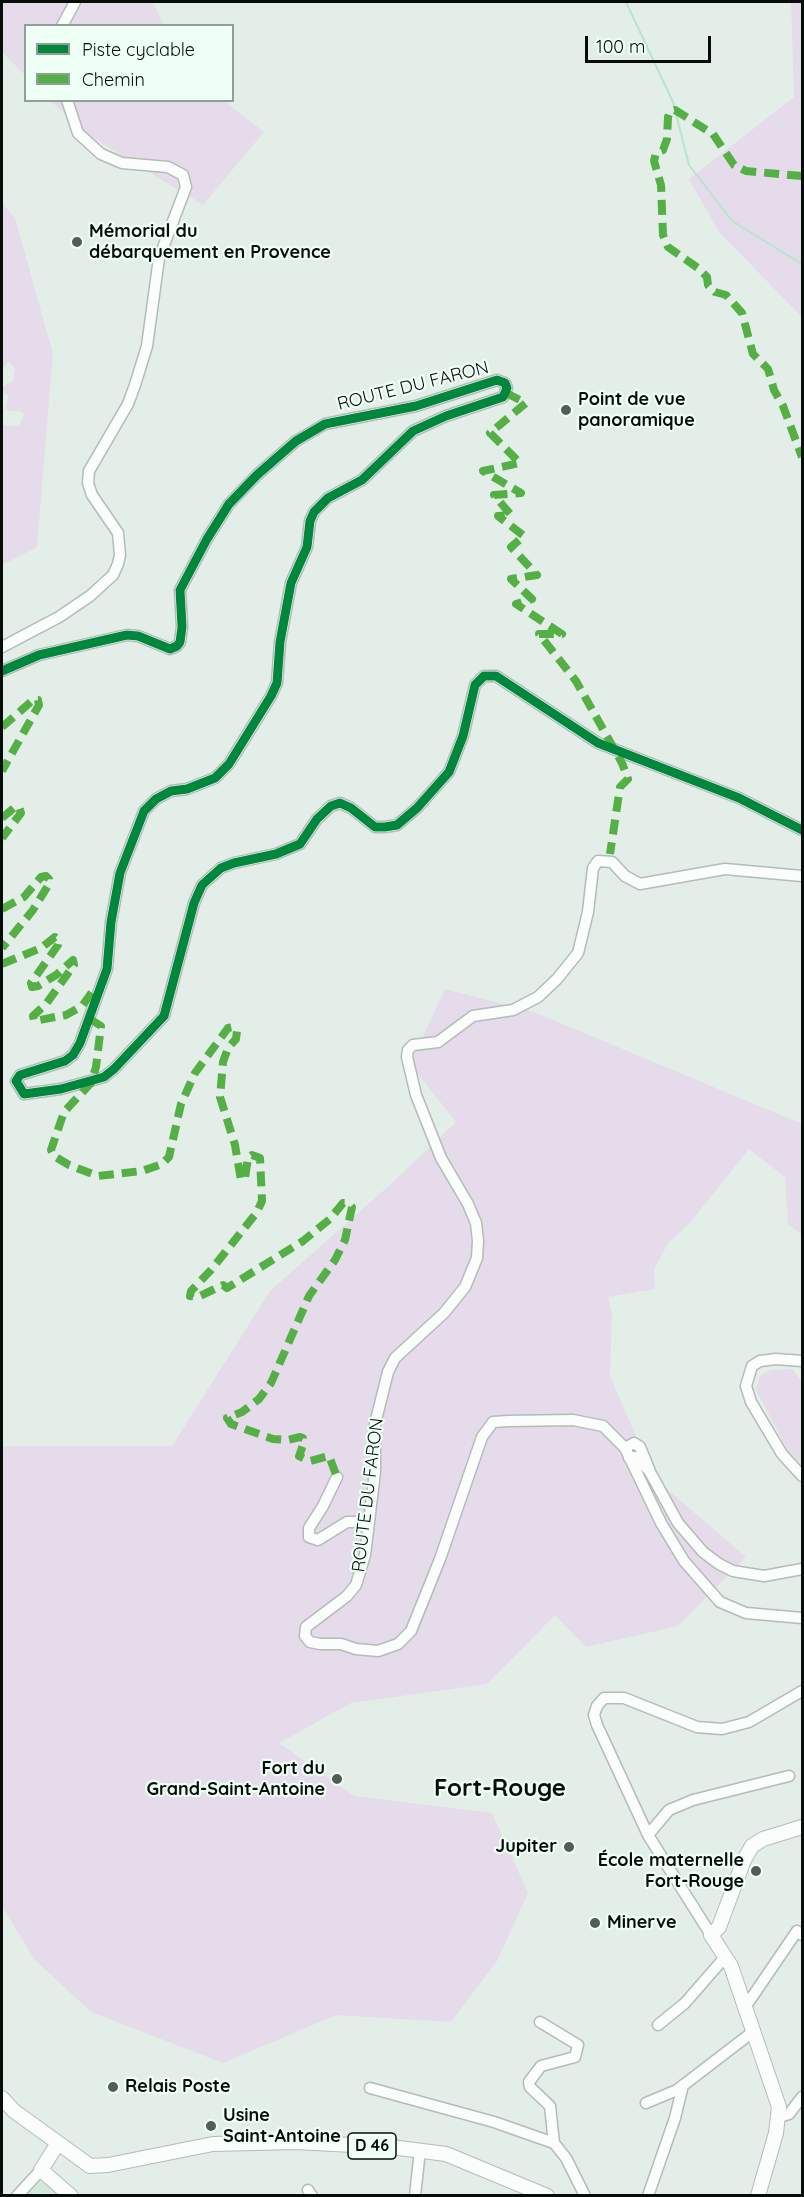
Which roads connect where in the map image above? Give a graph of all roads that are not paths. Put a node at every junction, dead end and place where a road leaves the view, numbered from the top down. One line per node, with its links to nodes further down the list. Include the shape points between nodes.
1 (75, 2): 2 (street)
2 (63, 24)
3 (68, 102): 4 (street, via 78,133 101,154 122,163 168,167 186,180 154,277 147,346 135,385 89,471 92,495 118,532 118,564 113,575 90,596)
4 (2, 647)
5 (2, 671): 6 (street, ROUTE DU FARON, via 39,655 127,635 170,649 177,646 182,627 180,590 207,539 229,504 296,441 325,424 416,406 497,380 505,383 503,396 446,416 405,437 362,480 328,498 314,512 308,547 291,583 277,683 271,696 229,764 215,778 171,791 144,811 120,873 107,969 80,1043 65,1061 20,1075 16,1081 24,1094 104,1077 164,1016 194,903 202,885 221,868 300,844 317,819 340,803 375,826 385,827 397,825 417,808 449,772 463,736 475,685 484,676 496,676 598,744 739,798)
6 (802, 830)
7 (802, 876): 12 (street, ROUTE DU FARON, via 725,869 640,884 612,862 598,861 592,868 588,912 578,953 538,998 513,1010 474,1016 438,1042 413,1045 408,1050 416,1095 441,1158 476,1223 477,1258 465,1287 444,1313 395,1358 388,1372 375,1424 375,1472)
8 (802, 1361): 10 (street, via 760,1361 752,1366 746,1386 751,1402 782,1454)
9 (627, 1453): 12 (street, ROUTE DU FARON, via 610,1432 594,1422 493,1422 482,1437 411,1631 398,1644 378,1651 310,1642 305,1636 306,1627 356,1585 365,1555); 13 (street, via 634,1443 640,1447 678,1523 719,1564 764,1576); 14 (street, via 684,1561 720,1602 746,1613)
10 (802, 1476)
11 (337, 1477): 12 (street, via 309,1528 309,1537 318,1540 347,1522 362,1521)
12 (367, 1525)
13 (802, 1569)
14 (802, 1618)
15 (802, 1691): 18 (street, via 749,1722 722,1729 697,1727 624,1698 604,1698 594,1715 597,1725)
16 (789, 1776): 18 (street, via 693,1800 669,1810)
17 (802, 1827): 19 (main road, via 752,1846 719,1927)
18 (648, 1835): 19 (street)
19 (711, 1935): 21 (main road)
20 (802, 1935): 22 (street, via 797,1931)
21 (726, 1956): 22 (main road); 24 (street, via 684,2003)
22 (744, 2005): 25 (main road)
23 (540, 2022): 32 (street, via 578,2045 575,2057 542,2066 529,2082 550,2106)
24 (658, 2025)
25 (754, 2031): 26 (street); 31 (main road, via 772,2082)
26 (683, 2085): 30 (street); 41 (street)
27 (370, 2088): 32 (street)
28 (802, 2097): 31 (street, via 789,2114)
29 (2, 2098): 33 (main road, D 46)
30 (646, 2103)
31 (779, 2117): 42 (main road)
32 (554, 2143): 40 (street, via 567,2158)
33 (63, 2146): 34 (main road, D 46, via 121,2161 213,2144 306,2143); 35 (main road)
34 (420, 2150): 38 (street); 39 (main road, D 46, via 452,2156)
35 (41, 2170): 36 (street); 37 (main road)
36 (17, 2196)
37 (71, 2196)
38 (415, 2196)
39 (547, 2196)
40 (585, 2196)
41 (648, 2196)
42 (758, 2196)

